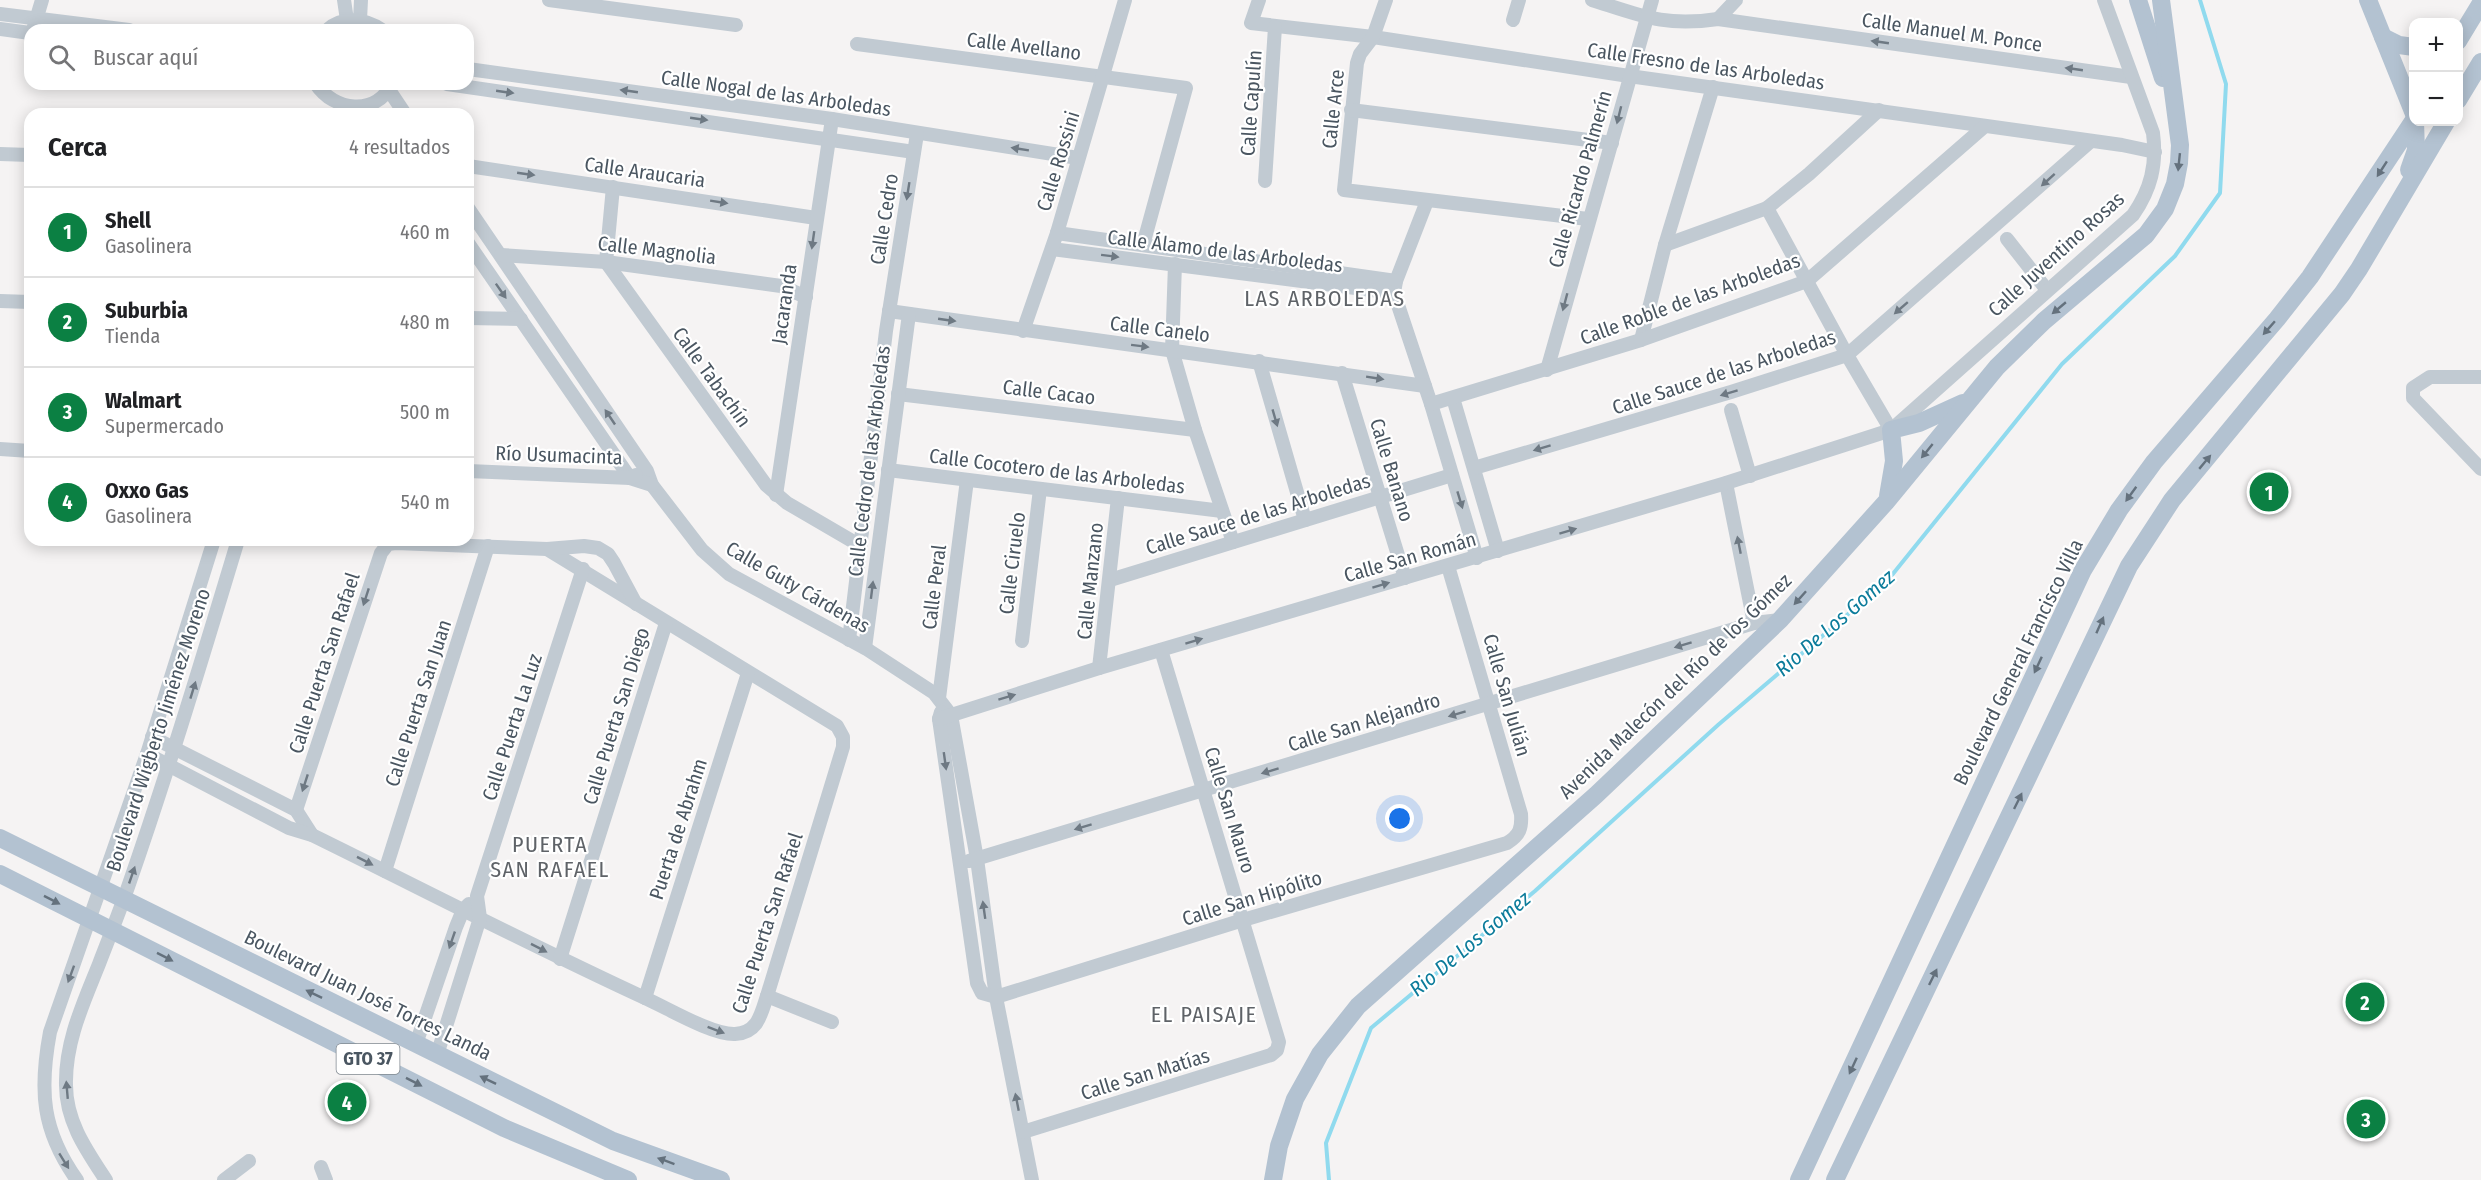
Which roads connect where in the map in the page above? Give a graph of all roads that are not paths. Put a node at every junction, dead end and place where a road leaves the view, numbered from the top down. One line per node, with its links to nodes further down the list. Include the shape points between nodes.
1 (42, 0): 25 (street)
2 (345, 0): 22 (street)
3 (361, 0): 22 (street)
4 (549, 0): 28 (street)
5 (1122, 0): 39 (street, Calle Rossini)
6 (1259, 0): 30 (street, Calle Fresno de las Arboledas, via 1251,23)
7 (1386, 0): 33 (street, Calle Arce)
8 (1519, 0): 23 (street)
9 (1592, 0): 20 (street, Calle Manuel M. Ponce)
10 (1652, 0): 20 (street, Calle Ricardo Palmerín)
11 (1736, 0): 21 (street)
12 (2104, 0): 41 (street, Calle Juventino Rosas)
13 (2124, 0): 18 (main road)
14 (2160, 0): 55 (main road, Avenida Malecón del Río de los Gómez)
15 (2368, 0): 34 (main road)
16 (2474, 0): 17 (main road)
17 (2481, 3): 29 (main road)
18 (2140, 7): 55 (main road)
19 (0, 14): 24 (street)
20 (1646, 18): 21 (street, Calle Manuel M. Ponce, via 1678,23); 40 (street, Calle Ricardo Palmerín)
21 (1718, 19): 41 (street, Calle Manuel M. Ponce, one-way to 21)
22 (353, 20): 26 (street); 27 (street)
23 (1513, 20)
24 (25, 24)
25 (34, 24)
26 (343, 24)
27 (365, 24)
28 (736, 25)
29 (2464, 26)
30 (1275, 27): 33 (street, Calle Fresno de las Arboledas); 70 (street, Calle Capulín)
31 (24, 28): 32 (street)
32 (0, 29)
33 (1373, 37): 40 (street, Calle Fresno de las Arboledas); 52 (street, Calle Arce, via 1357,63)
34 (2383, 37): 36 (main road); 48 (main road)
35 (857, 44): 39 (street, Calle Avellano)
36 (2409, 46)
37 (2481, 62): 47 (main road)
38 (474, 70): 54 (street, Calle Nogal de las Arboledas, one-way to 38)
39 (1104, 76): 68 (street, Calle Rossini); 81 (street, Calle Avellano, via 1186,88)
40 (1629, 76): 42 (street, Calle Fresno de las Arboledas); 63 (street, Calle Ricardo Palmerín, one-way to 63)
41 (2132, 77): 65 (street, Calle Juventino Rosas, via 2153,133)
42 (1713, 87): 53 (street, Calle Fresno de las Arboledas); 80 (street)
43 (474, 88): 61 (street, Calle Nogal de las Arboledas, one-way to 61)
44 (320, 90): 49 (street)
45 (389, 90): 50 (street)
46 (393, 90): 51 (street)
47 (2463, 92)
48 (2409, 102)
49 (331, 108)
50 (375, 108)
51 (402, 108)
52 (1351, 110): 63 (street); 72 (street, Calle Arce, via 1344,190)
53 (1879, 110): 56 (street, Calle Fresno de las Arboledas); 73 (street)
54 (832, 119): 60 (street, Calle Nogal de las Arboledas); 61 (street, Jacaranda)
55 (2177, 122): 108 (main road, Avenida Malecón del Río de los Gómez, one-way to 108, via 2180,163 2175,183 2165,209 2146,235 2044,321)
56 (1985, 126): 62 (street, Calle Fresno de las Arboledas); 87 (street, Calle Roble de las Arboledas)
57 (2411, 126): 194 (main road, Boulevard General Francisco Villa, one-way to 194, via 2310,277 2154,462 2083,570)
58 (2414, 126): 78 (main road, via 2416,150)
59 (2444, 126): 78 (main road)
60 (917, 134): 64 (street, Calle Cedro); 68 (street, Calle Nogal de las Arboledas, one-way to 60)
61 (829, 140): 64 (street, Calle Nogal de las Arboledas); 75 (street, Jacaranda)
62 (2091, 141): 65 (street, Calle Fresno de las Arboledas); 100 (street, Calle Sauce de las Arboledas, one-way to 100)
63 (1612, 143): 76 (street, Calle Ricardo Palmerín)
64 (914, 152): 93 (street, Calle Cedro, one-way to 93)
65 (2155, 152): 89 (street, Calle Juventino Rosas, via 2153,176 2133,215)
66 (0, 154): 67 (street)
67 (24, 155)
68 (1078, 158): 77 (street, Calle Rossini)
69 (474, 167): 71 (street, Calle Araucaria, one-way to 71)
70 (1265, 181)
71 (613, 187): 75 (street, Calle Araucaria, one-way to 75); 85 (street)
72 (1427, 201): 76 (street); 88 (street)
73 (1767, 208): 80 (street); 87 (street)
74 (474, 217): 84 (street, Calle Guty Cárdenas)
75 (816, 218): 90 (street, Jacaranda, one-way to 90)
76 (1588, 219): 102 (street, Calle Ricardo Palmerín, one-way to 102)
77 (1057, 233): 81 (street, Calle Álamo de las Arboledas); 82 (street, Calle Rossini)
78 (2378, 237): 193 (main road, one-way to 78, via 2129,566 2172,500 2342,294)
79 (2007, 239): 89 (street)
80 (1665, 244): 98 (street)
81 (1143, 245): 88 (street, Calle Álamo de las Arboledas)
82 (1052, 249): 86 (street, Calle Álamo de las Arboledas, one-way to 86); 97 (street, Calle Rossini)
83 (474, 252): 96 (street, one-way to 96)
84 (501, 255): 85 (street, Calle Magnolia); 119 (street, Calle Guty Cárdenas, one-way to 84)
85 (606, 262): 90 (street, Calle Magnolia, via 781,286); 127 (street, Calle Tabachín)
86 (1174, 264): 88 (street, Calle Álamo de las Arboledas); 99 (street)
87 (1808, 281): 98 (street, Calle Roble de las Arboledas); 100 (street)
88 (1395, 287): 105 (street)
89 (2047, 290): 112 (street, Calle Juventino Rosas)
90 (806, 297): 127 (street, Jacaranda)
91 (0, 301): 92 (street)
92 (24, 302)
93 (889, 311): 94 (street, Calle Canelo); 139 (street, Calle Cedro de las Arboledas)
94 (909, 314): 97 (street, Calle Canelo, one-way to 97); 106 (street, Calle Cedro de las Arboledas)
95 (474, 318): 96 (street)
96 (521, 319): 122 (street)
97 (1023, 331): 99 (street, Calle Canelo, one-way to 99)
98 (1641, 340): 102 (street, Calle Roble de las Arboledas)
99 (1172, 350): 101 (street, Calle Canelo); 111 (street)
100 (1847, 355): 112 (street); 115 (street, Calle Sauce de las Arboledas, one-way to 115)
101 (1259, 362): 103 (street, Calle Canelo); 132 (street, one-way to 132)
102 (1547, 370): 107 (street, Calle Roble de las Arboledas)
103 (1342, 373): 105 (street, Calle Canelo, one-way to 105); 128 (street, Calle Banano)
104 (2481, 377): 116 (street, via 2430,377 2413,388 2413,398)
105 (1425, 386): 109 (street)
106 (898, 394): 111 (street, Calle Cacao); 117 (street, Calle Cedro de las Arboledas)
107 (1453, 398): 109 (street, Calle Roble de las Arboledas); 115 (street)
108 (1967, 401): 112 (main road, via 1926,421); 130 (main road, Avenida Malecón del Río de los Gómez, one-way to 130)
109 (1431, 404): 120 (street)
110 (1731, 410): 121 (street)
111 (1195, 430): 131 (street)
112 (1891, 430): 121 (street, Calle San Román); 130 (main road, via 1893,476)
113 (0, 449): 114 (street)
114 (24, 451)
115 (1474, 468): 141 (street)
116 (2481, 469)
117 (888, 470): 123 (street, Calle Cocotero de las Arboledas); 153 (street, Calle Cedro de las Arboledas, one-way to 117)
118 (474, 471): 122 (street, Río Usumacinta)
119 (646, 471): 122 (street, Río Usumacinta); 125 (street, Calle Guty Cárdenas)
120 (1452, 475): 128 (street, Calle Sauce de las Arboledas); 142 (street, one-way to 142)
121 (1750, 476): 124 (street, Calle San Román)
122 (630, 478): 125 (street)
123 (967, 480): 126 (street, Calle Cocotero de las Arboledas); 158 (street, Calle Peral)
124 (1726, 483): 141 (street, Calle San Román, one-way to 124); 150 (street, one-way to 124)
125 (652, 485): 151 (street, Calle Guty Cárdenas, via 715,563)
126 (1040, 489): 129 (street, Calle Cocotero de las Arboledas); 152 (street, Calle Ciruelo)
127 (776, 495): 139 (street, Calle Tabachín)
128 (1379, 497): 132 (street, Calle Sauce de las Arboledas); 145 (street, Calle Banano)
129 (1118, 498): 131 (street, Calle Cocotero de las Arboledas); 146 (street, Calle Manzano)
130 (1886, 502): 148 (main road, Avenida Malecón del Río de los Gómez, one-way to 148)
131 (1222, 511): 133 (street)
132 (1305, 520): 133 (street, Calle Sauce de las Arboledas)
133 (1233, 542): 146 (street, Calle Sauce de las Arboledas)
134 (212, 546): 159 (street, Boulevard Wigberto Jiménez Moreno)
135 (236, 546): 160 (street, Boulevard Wigberto Jiménez Moreno, one-way to 135)
136 (386, 546): 166 (street, Calle Puerta San Rafael, one-way to 166)
137 (474, 546): 138 (street, Calle Puerta San Rafael, one-way to 137)
138 (488, 546): 140 (street, Calle Puerta San Rafael); 172 (street, Calle Puerta San Juan)
139 (859, 546): 151 (street, Calle Cedro de las Arboledas)
140 (547, 549): 144 (street, Calle Puerta San Rafael); 147 (street, Calle Puerta San Rafael, via 584,546 608,554)
141 (1498, 551): 142 (street, Calle San Román)
142 (1477, 558): 143 (street, Calle San Román)
143 (1448, 566): 145 (street, Calle San Román); 157 (street, Calle San Julián)
144 (583, 569): 147 (street, Calle Puerta San Rafael); 175 (street, Calle Puerta La Luz)
145 (1405, 578): 154 (street, Calle San Román, one-way to 145)
146 (1110, 580): 155 (street, Calle Manzano)
147 (637, 605): 149 (street, Calle Puerta San Rafael)
148 (1780, 620): 150 (street, Calle San Alejandro); 201 (main road, Avenida Malecón del Río de los Gómez, via 1596,795 1358,1006 1320,1054 1296,1099 1286,1122)
149 (666, 623): 156 (street, Calle Puerta San Rafael); 182 (street, Calle Puerta San Diego)
150 (1754, 623): 157 (street, Calle San Alejandro, one-way to 157)
151 (849, 640): 153 (street, Calle Guty Cárdenas)
152 (1022, 641)
153 (865, 648): 158 (street, Calle Guty Cárdenas)
154 (1161, 650): 155 (street, Calle San Román); 165 (street, Calle San Mauro)
155 (1099, 668): 158 (street, Calle San Román, one-way to 155)
156 (748, 672): 183 (street, Calle Puerta San Rafael, via 837,726 843,737); 185 (street, Puerta de Abrahm)
157 (1490, 704): 165 (street, Calle San Alejandro, one-way to 165); 168 (street, Calle San Julián, via 1521,814)
158 (943, 709): 170 (street); 171 (street, one-way to 171)
159 (152, 737): 160 (street); 161 (street, Boulevard Wigberto Jiménez Moreno)
160 (175, 749): 162 (street, Boulevard Wigberto Jiménez Moreno); 163 (street)
161 (147, 754): 162 (street, Calle Puerta San Rafael); 174 (street, Boulevard Wigberto Jiménez Moreno)
162 (170, 766): 164 (street, Calle Puerta San Rafael); 176 (street, Boulevard Wigberto Jiménez Moreno, one-way to 162)
163 (221, 772): 164 (street); 166 (street)
164 (215, 790): 167 (street, Calle Puerta San Rafael, via 289,828)
165 (1204, 791): 170 (street, Calle San Alejandro, one-way to 170); 180 (street, Calle San Mauro)
166 (296, 810): 167 (street)
167 (312, 835): 172 (street, Calle Puerta San Rafael, one-way to 172)
168 (1518, 836): 180 (street, Calle San Hipólito, via 1508,843)
169 (0, 838): 174 (main road, Boulevard Juan José Torres Landa / GTO 37)
170 (977, 859): 171 (street, Calle San Alejandro); 184 (street, one-way to 170)
171 (960, 864): 184 (street, via 976,983 982,993)
172 (385, 871): 177 (street, Calle Puerta San Rafael)
173 (0, 874): 179 (main road, GTO 37, one-way to 179)
174 (100, 888): 176 (main road, Boulevard Juan José Torres Landa / GTO 37); 179 (street, Boulevard Wigberto Jiménez Moreno)
175 (477, 896): 177 (street, Calle Puerta La Luz); 178 (street, Calle Puerta La Luz)
176 (123, 900): 181 (street, Boulevard Wigberto Jiménez Moreno); 187 (main road, Boulevard Juan José Torres Landa / GTO 37, one-way to 176)
177 (463, 910): 178 (street, Calle Puerta San Rafael); 187 (street, Calle Puerta La Luz, one-way to 187)
178 (480, 918): 182 (street, Calle Puerta San Rafael, one-way to 182); 189 (street, Calle Puerta La Luz)
179 (91, 919): 181 (main road, GTO 37); 195 (street, Boulevard Wigberto Jiménez Moreno, one-way to 195, via 50,1032 44,1062 49,1128 61,1157)
180 (1243, 920): 184 (street, Calle San Hipólito); 188 (street, Calle San Mauro, via 1279,1042)
181 (113, 930): 192 (main road, GTO 37, one-way to 192); 196 (street, Boulevard Wigberto Jiménez Moreno, one-way to 181, via 71,1119 65,1088 74,1026)
182 (560, 959): 185 (street, Calle Puerta San Rafael)
183 (767, 996): 185 (street, Calle Puerta San Rafael, one-way to 183, via 723,1033 737,1034 758,1023); 186 (street)
184 (996, 997): 190 (street, one-way to 184)
185 (645, 998)
186 (832, 1022)
187 (416, 1044): 189 (main road, Boulevard Juan José Torres Landa / GTO 37)
188 (1277, 1050): 190 (street, Calle San Matías)
189 (437, 1055): 199 (main road, Boulevard Juan José Torres Landa / GTO 37, one-way to 189, via 613,1141)
190 (1023, 1132): 200 (street)
191 (249, 1161): 197 (street)
192 (596, 1175): 198 (main road, GTO 37)
193 (1839, 1176)
194 (1799, 1179)
195 (77, 1180)
196 (106, 1180)
197 (224, 1180)
198 (628, 1180)
199 (721, 1180)
200 (1032, 1180)
201 (1273, 1180)

